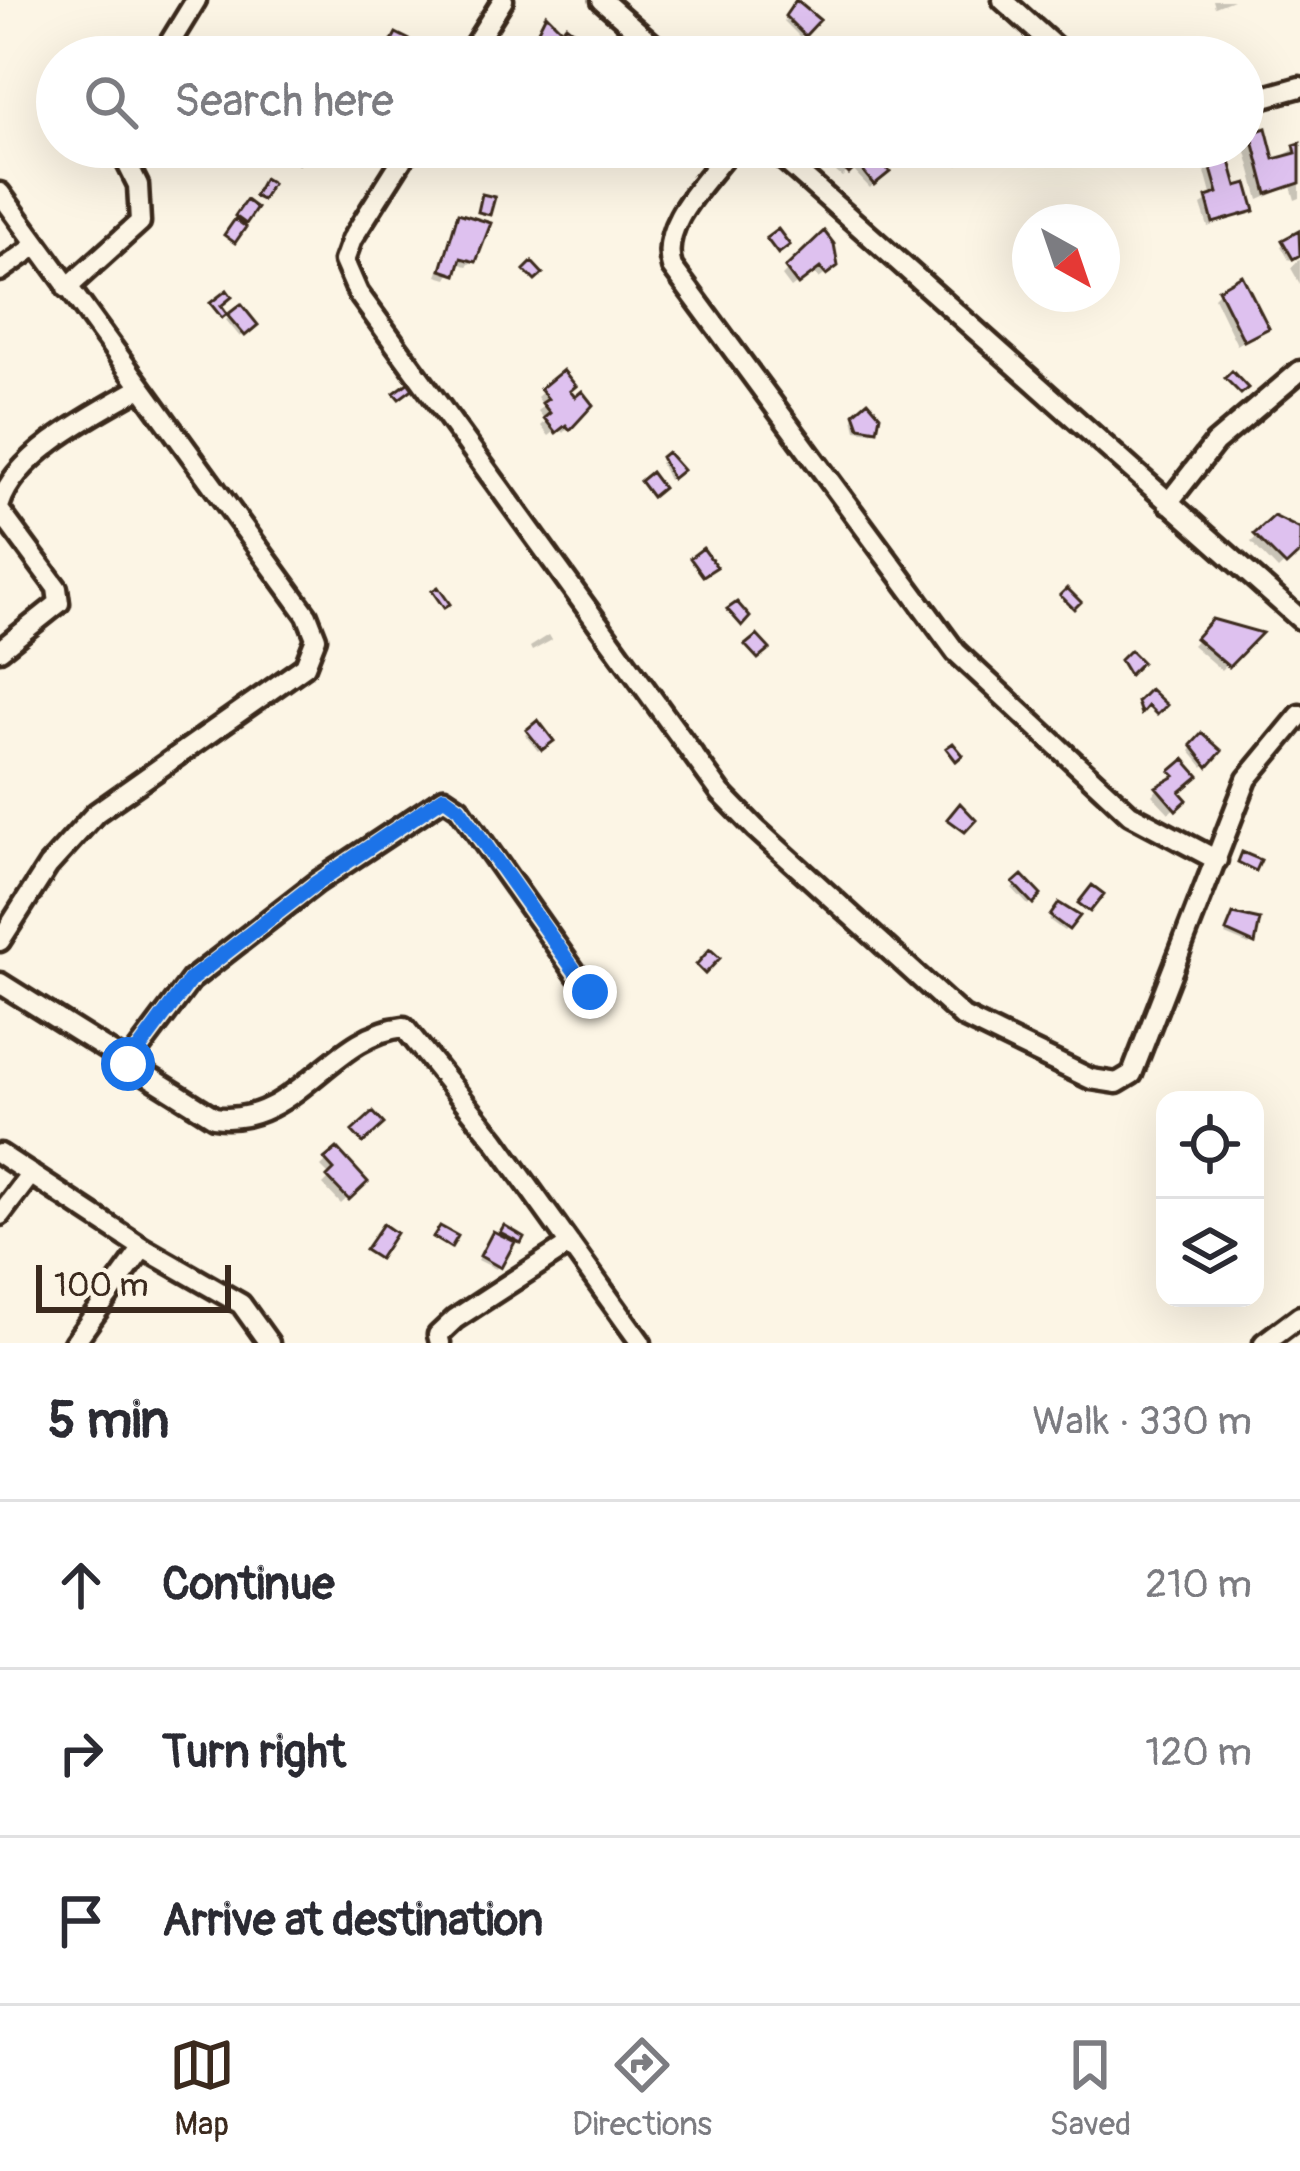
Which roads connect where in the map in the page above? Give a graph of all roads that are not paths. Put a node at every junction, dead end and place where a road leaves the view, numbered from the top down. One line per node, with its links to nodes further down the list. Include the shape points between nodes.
1 (196, 0): 5 (street)
2 (503, 0): 6 (street)
3 (602, 0): 7 (street)
4 (1003, 0): 8 (street)
5 (174, 36)
6 (480, 36)
7 (644, 36)
8 (1043, 36)
9 (1300, 87): 10 (street)
10 (1264, 97)
11 (130, 168): 18 (street, via 140,222)
12 (397, 168): 26 (street, via 352,239 344,260 349,278 721,793 935,995 983,1029 1118,1084 1132,1074)
13 (717, 168): 26 (street, via 672,229 672,267 956,652 1130,814)
14 (793, 168): 21 (street)
15 (0, 193): 16 (street)
16 (37, 245): 17 (street); 18 (street)
17 (0, 271)
18 (68, 288): 20 (street)
19 (1300, 371): 21 (street, via 1227,431)
20 (140, 388): 22 (street, via 68,429 5,487); 27 (street, via 316,638 304,666 96,813)
21 (1168, 503): 23 (street)
22 (0, 507): 24 (street, via 57,588 59,603)
23 (1300, 619)
24 (0, 650)
25 (1300, 715): 26 (street, via 1253,768)
26 (1217, 860)
27 (0, 941)
28 (0, 983): 30 (street)
29 (590, 992): 30 (street, via 444,797 190,980)
30 (128, 1064): 34 (street, via 214,1117 238,1120 309,1084 361,1040 404,1027)
31 (0, 1154): 32 (street)
32 (31, 1174): 33 (street); 35 (street)
33 (0, 1216)
34 (570, 1244): 39 (street, via 455,1318); 40 (street)
35 (143, 1248): 37 (street); 38 (street, via 241,1304)
36 (1300, 1316): 41 (street)
37 (74, 1343)
38 (269, 1343)
39 (440, 1343)
40 (641, 1343)
41 (1264, 1343)

